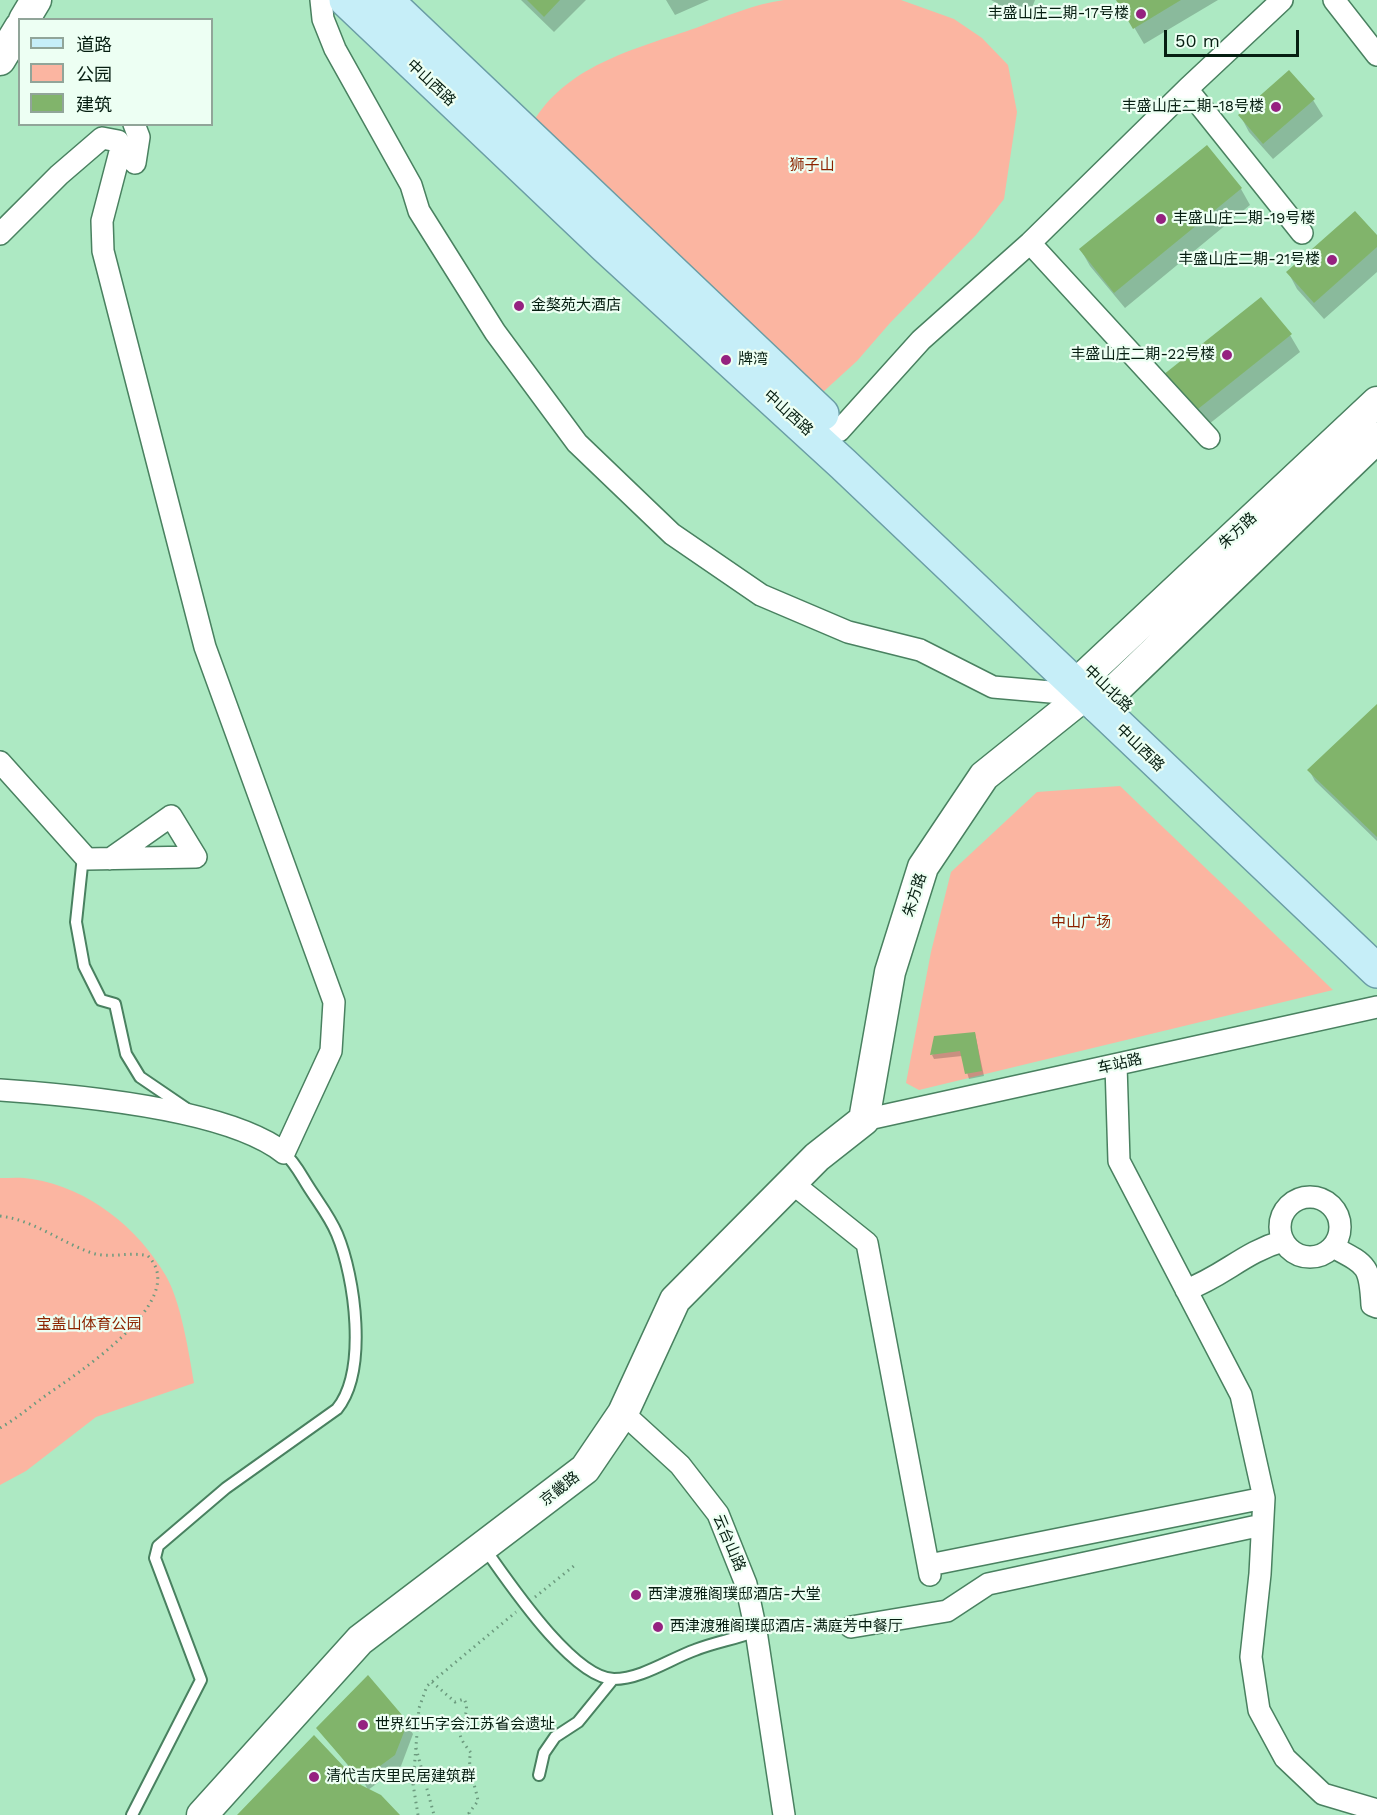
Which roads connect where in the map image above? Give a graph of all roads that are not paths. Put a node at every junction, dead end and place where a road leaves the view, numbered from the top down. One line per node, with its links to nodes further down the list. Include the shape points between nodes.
1 (36, 0): 7 (street)
2 (321, 0): 23 (street, via 323,19 335,49 411,185 419,211 495,332 577,443 672,534 761,595 848,632 921,650 993,687)
3 (345, 0): 23 (main road, 中山西路, via 597,238)
4 (386, 0): 20 (main road, 中山西路)
5 (1282, 0): 11 (street)
6 (1334, 0): 9 (street)
7 (25, 18)
8 (18, 30): 10 (street)
9 (1377, 55)
10 (0, 60)
11 (1187, 89): 16 (street); 18 (street)
12 (117, 126): 14 (street)
13 (135, 126): 15 (street, via 139,137)
14 (102, 138): 17 (street); 34 (street, via 118,141 121,148 102,221 103,251 205,647 334,1002 330,1051)
15 (135, 163)
16 (1302, 233)
17 (0, 234)
18 (1030, 243): 20 (street, via 921,340); 21 (street)
19 (1377, 402): 23 (street, 朱方路)
20 (839, 431): 23 (main road, 中山北路)
21 (1209, 438)
22 (1377, 438): 23 (street, 朱方路)
23 (1091, 690): 27 (main road, 中山北路); 28 (main road, 中山西路, via 1226,830); 33 (street, 朱方路, via 984,776 923,867 890,972)
24 (0, 762): 25 (street)
25 (83, 855): 26 (street, via 87,859); 32 (lane, via 76,922 84,966 100,1000 116,1004 126,1054 140,1077)
26 (110, 859)
27 (1377, 947)
28 (1377, 971)
29 (1377, 1007): 30 (street, 车站路)
30 (1116, 1065): 33 (street, 车站路); 38 (street, via 1119,1161)
31 (0, 1090): 32 (street, via 138,1105)
32 (202, 1120): 34 (street, via 249,1132)
33 (864, 1120): 35 (street, 京畿路, via 817,1157)
34 (284, 1153): 49 (lane, via 337,1233 346,1262 352,1297 353,1376 346,1398 337,1409 226,1488 158,1546 154,1558 201,1680)
35 (792, 1183): 40 (street, 京畿路, via 675,1300); 41 (street, via 867,1243 929,1570)
36 (1283, 1241): 37 (street, via 1289,1250 1308,1258); 37 (street, via 1280,1223 1288,1206 1295,1200 1314,1197 1332,1206 1338,1214 1339,1235); 38 (street, via 1258,1248 1212,1280)
37 (1332, 1247): 39 (street, via 1367,1269 1372,1305)
38 (1186, 1290): 41 (street, via 1240,1395)
39 (1377, 1307)
40 (624, 1413): 43 (street, 京畿路, via 585,1469); 45 (street, 云台山路, via 680,1465 718,1514 746,1584)
41 (1264, 1498): 42 (street)
42 (1262, 1525): 44 (street, via 988,1584 947,1611); 48 (street, via 1251,1657 1259,1710 1285,1758 1323,1794)
43 (485, 1548): 46 (lane, via 525,1605 577,1662); 50 (street, 京畿路, via 360,1640)
44 (851, 1626)
45 (756, 1631): 46 (lane, via 699,1648 645,1674); 51 (street, 云台山路)
46 (613, 1679): 47 (lane, via 578,1722 555,1737 544,1753)
47 (539, 1775)
48 (1377, 1810)
49 (132, 1815)
50 (203, 1815)
51 (784, 1815)

